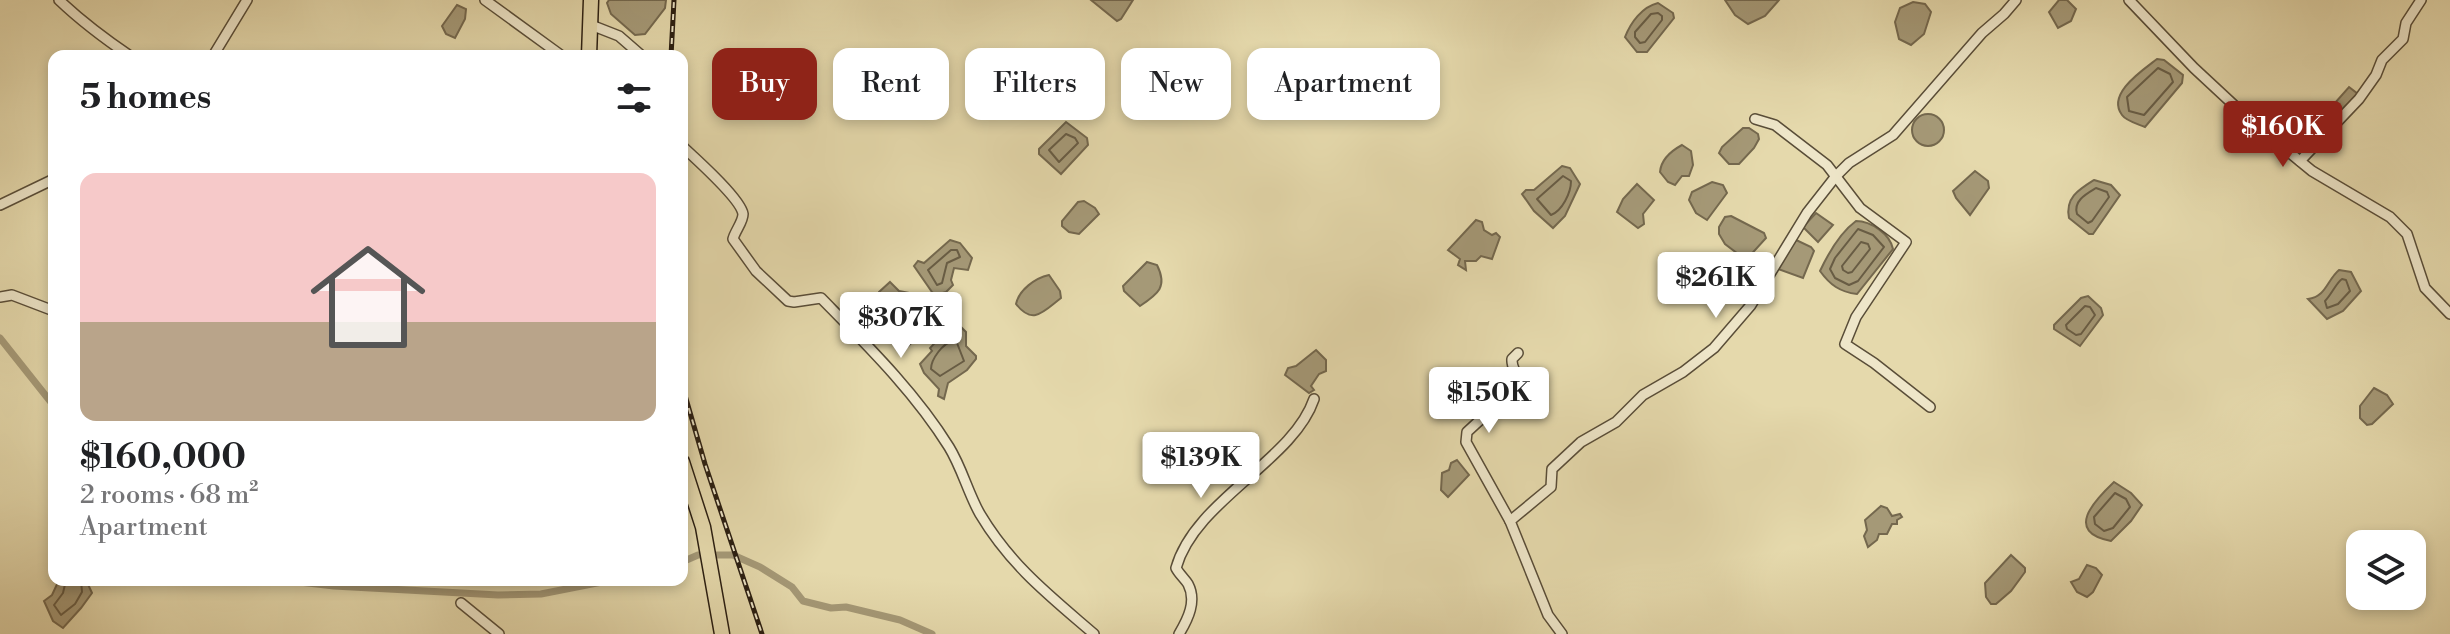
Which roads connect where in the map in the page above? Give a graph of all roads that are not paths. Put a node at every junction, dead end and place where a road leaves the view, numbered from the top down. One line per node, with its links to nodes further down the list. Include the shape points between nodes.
1 (59, 0): 9 (street)
2 (247, 0): 10 (street)
3 (485, 0): 11 (street)
4 (591, 0): 8 (highway)
5 (2016, 0): 17 (street, via 1893,135)
6 (2129, 0): 16 (street, via 2194,68)
7 (2421, 0): 16 (street, via 2403,39 2382,60 2359,99)
8 (591, 25): 12 (highway); 13 (street, via 619,36)
9 (122, 50)
10 (217, 50)
11 (554, 50)
12 (589, 50)
13 (635, 50)
14 (1755, 119): 17 (street, via 1775,125)
15 (688, 152): 31 (street, via 742,210 733,239 756,271 788,301 821,298 862,341 951,449 974,503 1007,553 1044,593)
16 (2300, 161): 22 (street, via 2390,217 2407,234 2425,288)
17 (1836, 176): 25 (street, via 1860,208 1906,242 1856,317 1845,344); 27 (street, via 1751,305 1714,348 1581,442 1552,469 1551,487)
18 (48, 182): 19 (street)
19 (0, 205)
20 (0, 297): 21 (street, via 12,295)
21 (48, 309)
22 (2450, 314)
23 (1518, 353): 27 (street, via 1511,365 1518,385 1466,437)
24 (1314, 399): 32 (street, via 1308,416 1231,492 1185,549 1176,568 1193,599)
25 (1930, 407)
26 (688, 481): 30 (highway, via 703,527)
27 (1510, 521): 33 (street, via 1548,615)
28 (461, 603): 29 (street)
29 (499, 634)
30 (722, 634)
31 (1094, 634)
32 (1179, 634)
33 (1562, 634)

